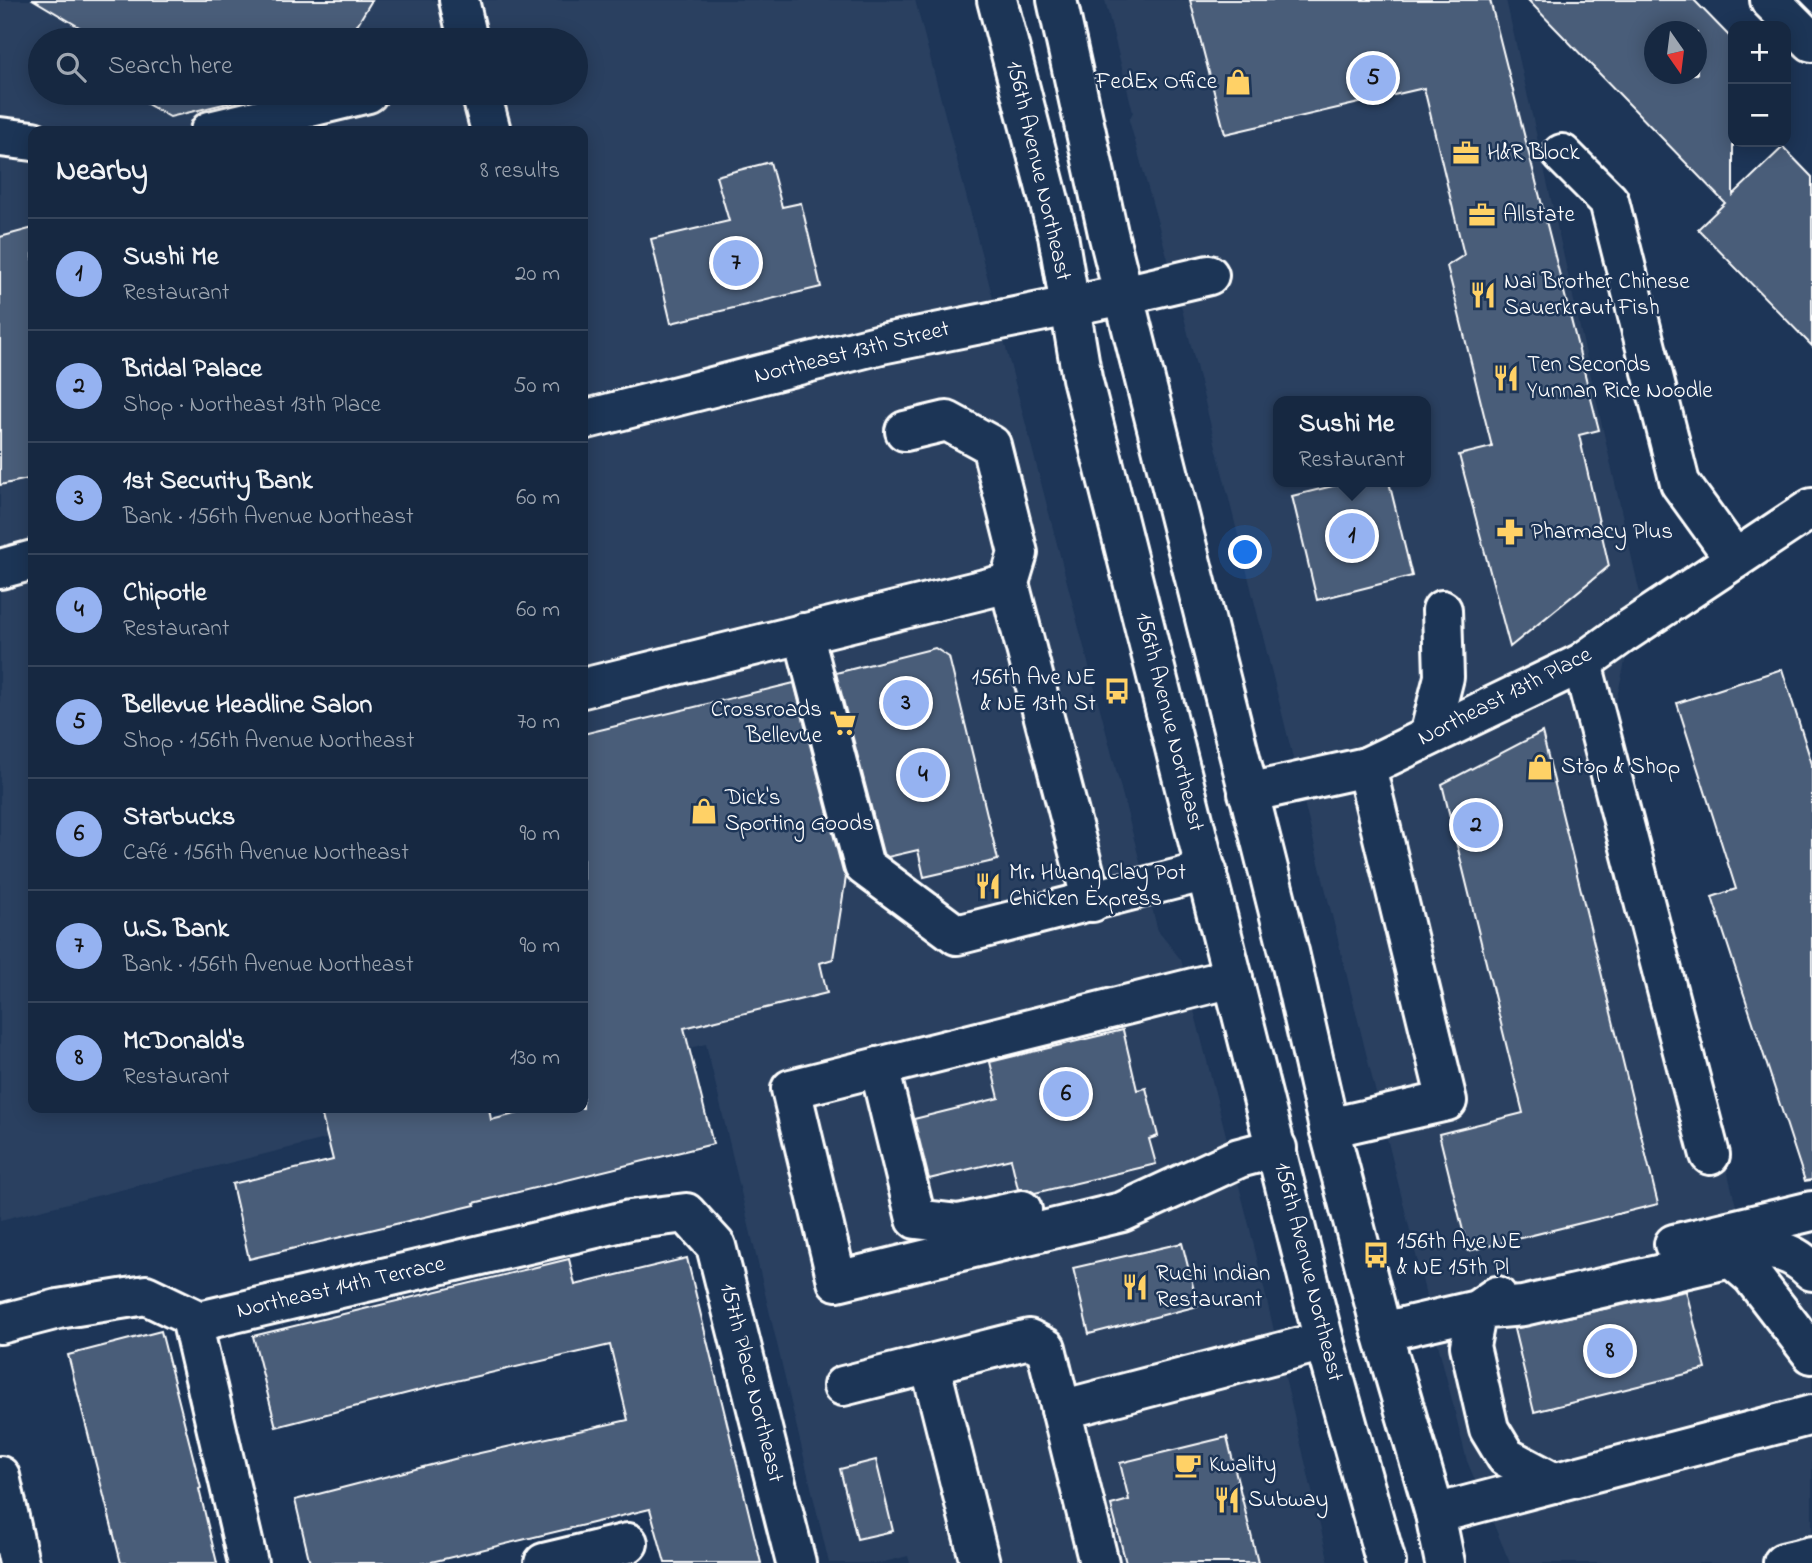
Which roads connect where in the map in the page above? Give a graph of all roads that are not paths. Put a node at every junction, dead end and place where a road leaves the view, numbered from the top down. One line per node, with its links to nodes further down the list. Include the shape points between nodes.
1 (459, 0): 5 (main road)
2 (997, 0): 16 (main road, 156th Avenue Northeast, via 1058,235)
3 (1057, 0): 15 (main road)
4 (1770, 0): 6 (main road)
5 (465, 28)
6 (1812, 42)
7 (318, 105): 9 (main road)
8 (484, 105): 10 (main road)
9 (231, 126)
10 (490, 126)
11 (0, 137): 12 (main road)
12 (28, 140)
13 (1562, 154): 20 (main road, via 1609,201 1680,483)
14 (1209, 275): 15 (main road, Northeast 13th Street)
15 (1124, 295): 16 (main road, Northeast 13th Street); 30 (main road)
16 (1069, 306): 17 (main road, Northeast 13th Street, via 881,344); 31 (main road, 156th Avenue Northeast, via 1082,378)
17 (588, 419)
18 (905, 431): 23 (main road, via 947,421 991,445 1018,553)
19 (1812, 508): 20 (main road, Northeast 13th Place)
20 (1735, 559): 26 (main road, Northeast 13th Place)
21 (28, 561): 22 (main road)
22 (0, 569)
23 (1009, 583): 25 (main road); 32 (main road)
24 (1443, 610): 28 (main road, via 1444,677)
25 (803, 633): 27 (main road); 32 (main road, via 864,866 957,935)
26 (1582, 663): 28 (main road, Northeast 13th Place); 37 (main road)
27 (588, 687)
28 (1429, 736): 29 (main road, Northeast 13th Place)
29 (1367, 768): 30 (main road, Northeast 13th Place); 35 (main road, via 1447,1101)
30 (1248, 793): 35 (main road)
31 (1207, 872): 32 (main road); 33 (main road, 156th Avenue Northeast)
32 (1092, 902)
33 (1233, 978): 34 (main road); 36 (main road, 156th Avenue Northeast)
34 (878, 1067): 38 (main road, via 916,1219 959,1224); 38 (main road, via 791,1089 837,1281 1122,1212)
35 (1329, 1128): 46 (main road)
36 (1277, 1148): 38 (main road); 47 (main road, 156th Avenue Northeast)
37 (1710, 1155)
38 (1239, 1158)
39 (1812, 1211): 43 (main road, via 1517,1282)
40 (686, 1213): 44 (main road, Northeast 14th Terrace, via 630,1220 200,1321); 61 (main road, 157th Place Northeast, via 716,1246)
41 (1731, 1258): 42 (main road, via 1768,1248 1800,1259); 43 (main road, via 1523,1307); 48 (main road, via 1752,1276)
42 (1812, 1271)
43 (1477, 1310): 46 (main road); 54 (main road, via 1470,1346 1489,1429 1506,1457)
44 (191, 1318): 45 (main road, via 146,1295); 59 (main road)
45 (0, 1324)
46 (1382, 1332): 55 (main road)
47 (1324, 1341): 52 (main road); 64 (main road, 156th Avenue Northeast)
48 (1812, 1354)
49 (930, 1364): 50 (main road); 52 (main road, via 1029,1339 1046,1348); 62 (main road)
50 (843, 1385)
51 (1810, 1407): 54 (main road)
52 (1061, 1410): 63 (main road)
53 (0, 1476): 58 (main road)
54 (1555, 1483): 55 (main road)
55 (1435, 1514): 65 (main road)
56 (628, 1543): 60 (main road)
57 (1812, 1556): 66 (main road)
58 (19, 1563)
59 (248, 1563)
60 (544, 1563)
61 (796, 1563)
62 (980, 1563)
63 (1099, 1563)
64 (1386, 1563)
65 (1446, 1563)
66 (1783, 1563)

